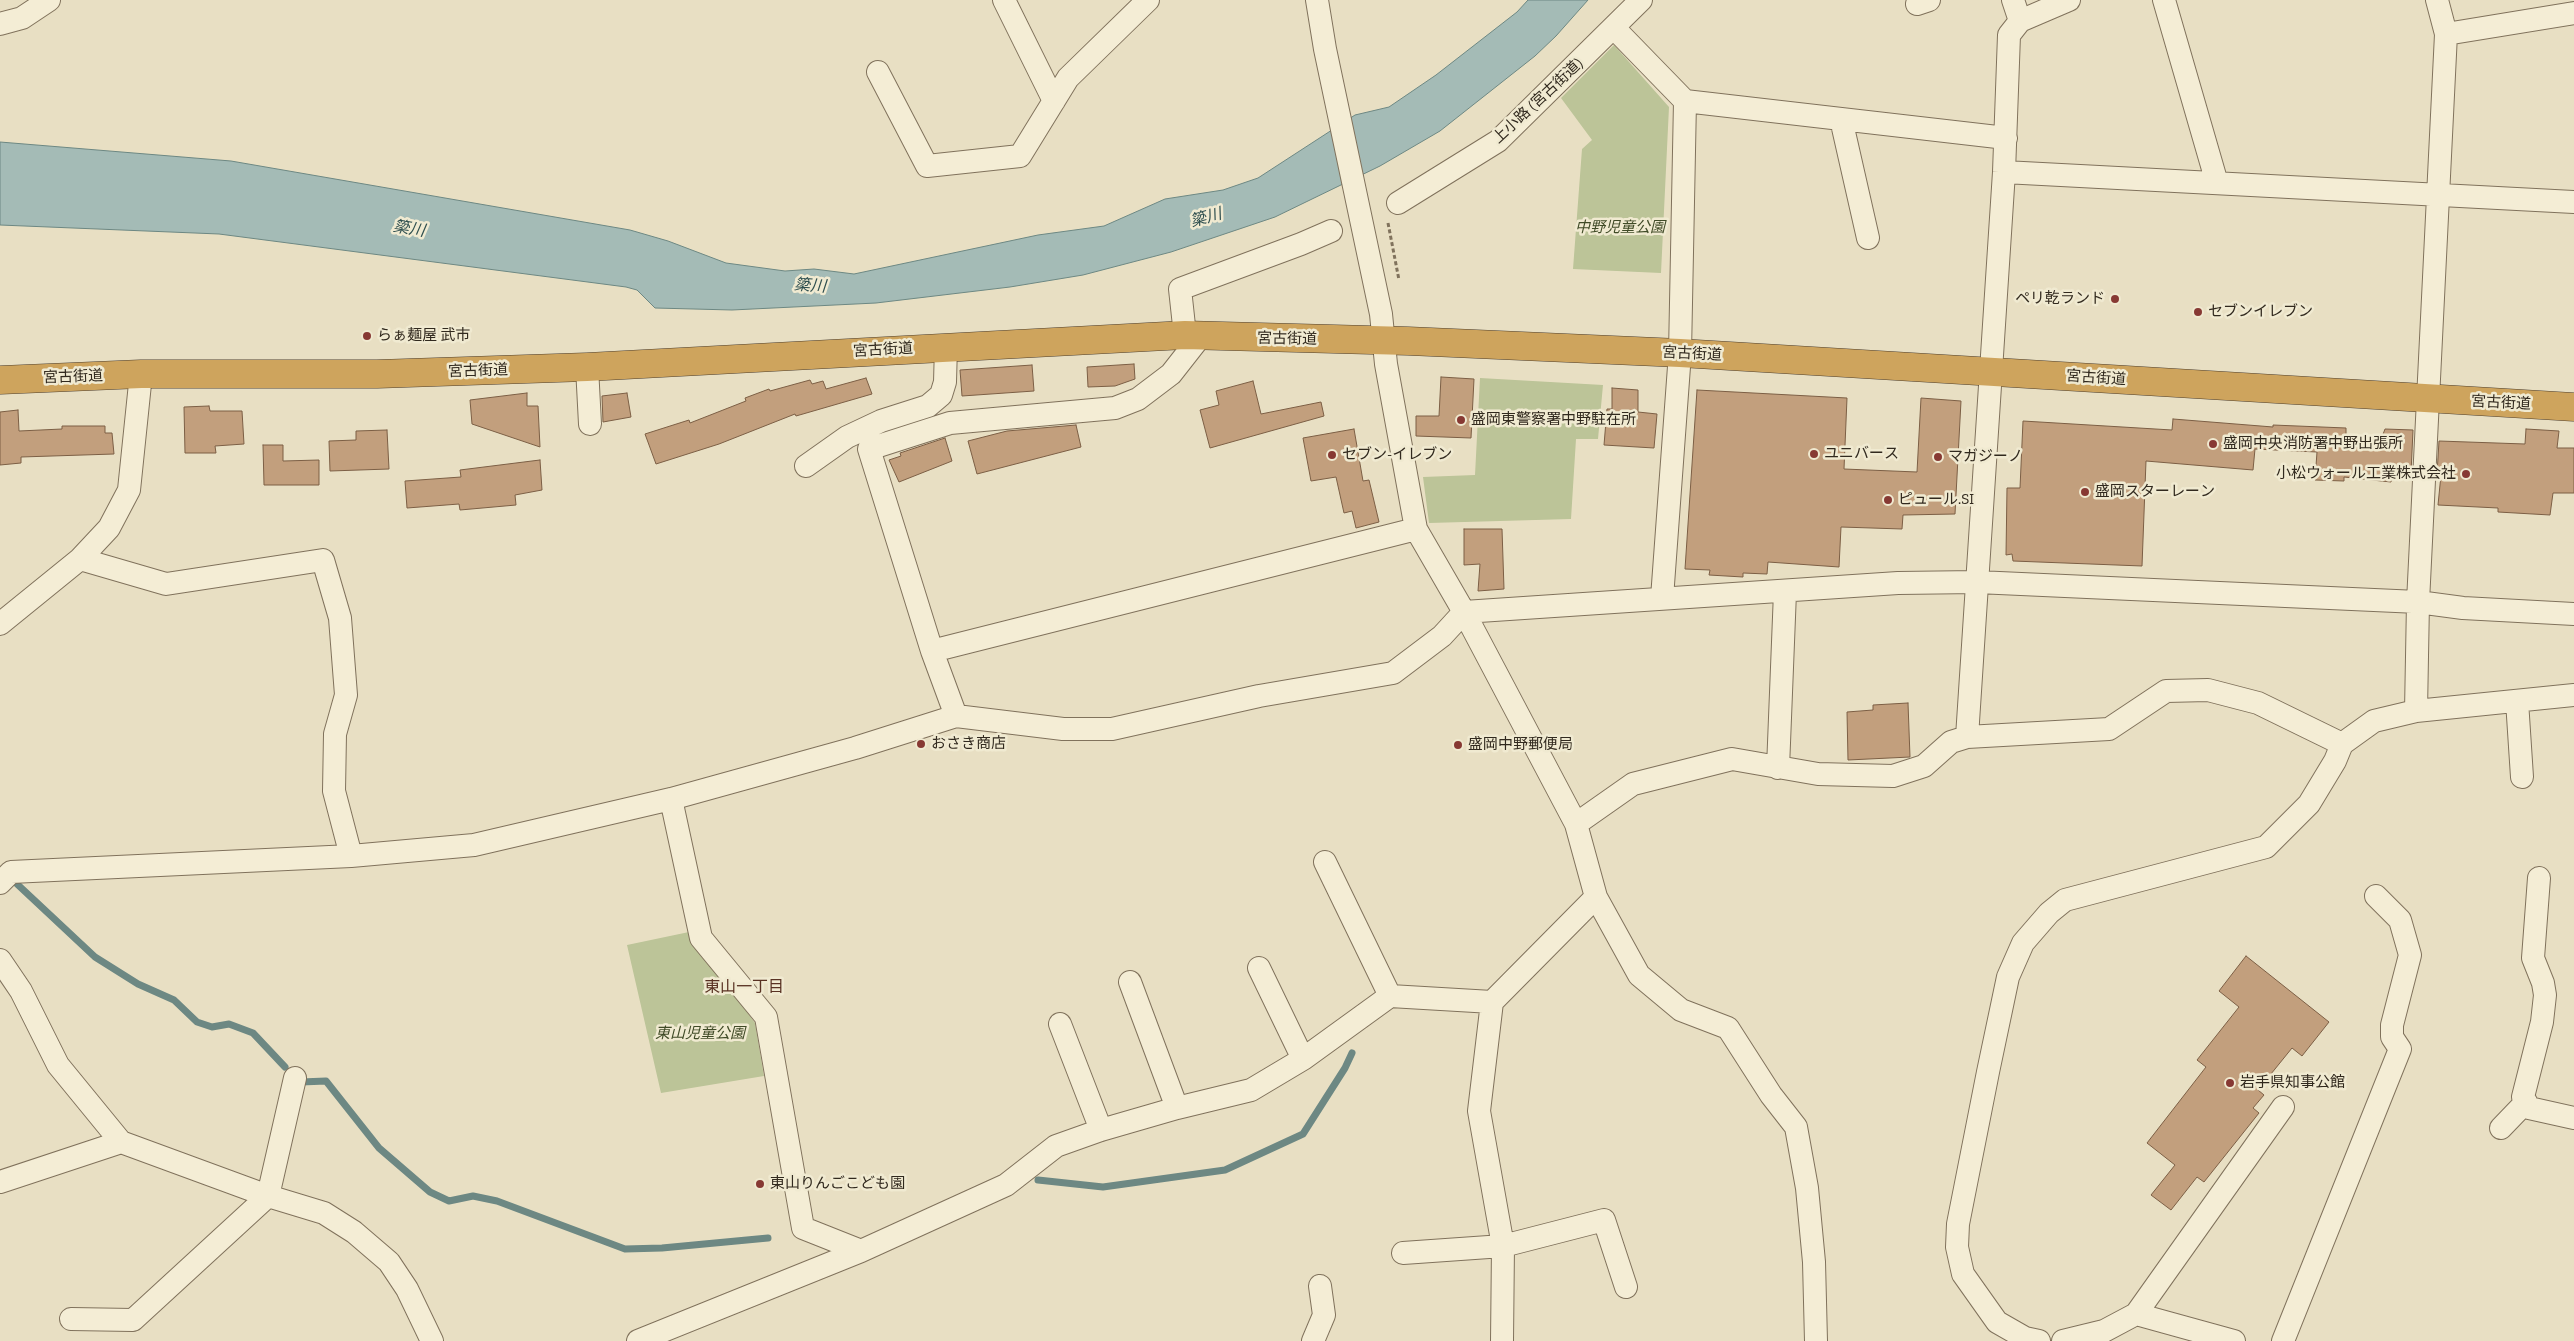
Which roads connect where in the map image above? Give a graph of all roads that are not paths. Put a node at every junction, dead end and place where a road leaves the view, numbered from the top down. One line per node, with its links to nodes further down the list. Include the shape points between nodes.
1 (49, 0): 12 (street, via 22,18)
2 (1004, 0): 16 (street)
3 (1148, 0): 16 (street, via 1068,78)
4 (1317, 0): 28 (street, via 1381,314)
5 (1641, 0): 13 (street, 上小路 (宮古街道))
6 (2013, 0): 11 (street)
7 (2069, 0): 11 (street)
8 (2164, 0): 21 (street)
9 (2438, 0): 14 (street)
10 (2574, 13): 14 (street)
11 (2020, 21): 19 (street, via 2010,35)
12 (0, 24)
13 (1614, 28): 17 (street); 24 (street, 上小路 (宮古街道), via 1498,141)
14 (2446, 34): 22 (street)
15 (878, 72): 16 (street, via 927,166 1020,156)
16 (1054, 101)
17 (1685, 101): 18 (street); 30 (street)
18 (1841, 119): 19 (street); 26 (street)
19 (2006, 138): 20 (street)
20 (2004, 172): 21 (street); 32 (street)
21 (2217, 182): 22 (street)
22 (2438, 193): 23 (street); 35 (street)
23 (2574, 202)
24 (1398, 203)
25 (1331, 231): 27 (street, via 1180,290)
26 (1868, 238)
27 (1192, 336): 28 (highway, 宮古街道); 29 (highway, 宮古街道); 48 (street, via 1172,374 1138,398 1116,408 950,423 869,450)
28 (1383, 341): 30 (highway, 宮古街道); 39 (street)
29 (946, 346): 31 (highway, 宮古街道); 38 (street, via 945,382 941,395 928,406 881,421 847,437)
30 (1680, 353): 32 (highway, 宮古街道); 43 (street)
31 (587, 367): 33 (highway, 宮古街道, via 376,374); 37 (street)
32 (1991, 372): 35 (highway, 宮古街道); 41 (street)
33 (141, 374): 34 (highway, 宮古街道); 40 (street, via 129,490 109,528)
34 (0, 380)
35 (2429, 400): 36 (highway, 宮古街道); 44 (street)
36 (2574, 407)
37 (590, 424)
38 (806, 466)
39 (1416, 528): 45 (street); 48 (street)
40 (80, 560): 47 (street); 59 (street, via 166,584 323,560 340,618 346,695 335,734 334,791)
41 (1977, 582): 42 (street, via 1898,583); 44 (street); 53 (street)
42 (1785, 592): 43 (street); 55 (street)
43 (1662, 598): 45 (street)
44 (2418, 602): 46 (street, via 2463,608); 51 (street)
45 (1464, 612): 52 (street, via 1442,636 1393,673 1259,696 1112,729 1063,729); 58 (street)
46 (2574, 614)
47 (0, 624)
48 (932, 651): 52 (street)
49 (2574, 695): 50 (street)
50 (2517, 701): 51 (street); 56 (street)
51 (2416, 711): 54 (street, via 2374,721)
52 (956, 716): 57 (street)
53 (1967, 737): 54 (street, via 2109,729 2166,691 2208,690 2258,703); 55 (street, via 1951,742 1924,766 1893,776 1818,774)
54 (2342, 744): 95 (street, via 2309,804 2266,847 2065,900 2022,943 2008,977 1958,1224 1957,1247 1963,1274 1997,1322 2025,1338)
55 (1778, 768): 58 (street, via 1732,759 1633,784)
56 (2522, 777)
57 (671, 799): 59 (street, via 474,845); 83 (street, via 701,938 766,1017 803,1228)
58 (1576, 824): 64 (street)
59 (351, 856): 62 (street, via 11,872)
60 (1325, 862): 68 (street)
61 (2539, 878): 73 (street, via 2533,958 2545,996 2542,1022 2523,1097)
62 (0, 883)
63 (2376, 896): 98 (street, via 2400,920 2410,955 2392,1025 2392,1037 2400,1048)
64 (1596, 897): 69 (street); 94 (street, via 1639,976 1681,1010 1728,1028 1796,1127 1814,1262)
65 (0, 960): 79 (street, via 21,991 58,1065)
66 (1259, 968): 71 (street)
67 (1130, 982): 75 (street)
68 (1390, 996): 69 (street); 71 (street)
69 (1492, 1002): 82 (street, via 1479,1111)
70 (1060, 1024): 78 (street)
71 (1303, 1059): 75 (street, via 1251,1090)
72 (295, 1078): 81 (street)
73 (2526, 1102): 76 (street, via 2529,1108); 77 (street)
74 (2283, 1107): 87 (street)
75 (1177, 1108): 78 (street)
76 (2574, 1118)
77 (2501, 1128)
78 (1101, 1130): 83 (street, via 1056,1146 1006,1185)
79 (121, 1142): 80 (street); 81 (street)
80 (0, 1182)
81 (268, 1196): 88 (street, via 132,1320); 90 (street, via 324,1213 354,1232 389,1262 407,1289)
82 (1503, 1246): 84 (street); 86 (street, via 1604,1220); 93 (street)
83 (861, 1251): 89 (street)
84 (1403, 1253)
85 (1320, 1286): 92 (street, via 1324,1315)
86 (1626, 1287)
87 (2136, 1314): 96 (street, via 2104,1331); 97 (street)
88 (72, 1319)
89 (678, 1334): 91 (street)
90 (432, 1341)
91 (638, 1341)
92 (1313, 1341)
93 (1502, 1341)
94 (1816, 1341)
95 (2039, 1341)
96 (2064, 1341)
97 (2234, 1341)
98 (2283, 1341)

